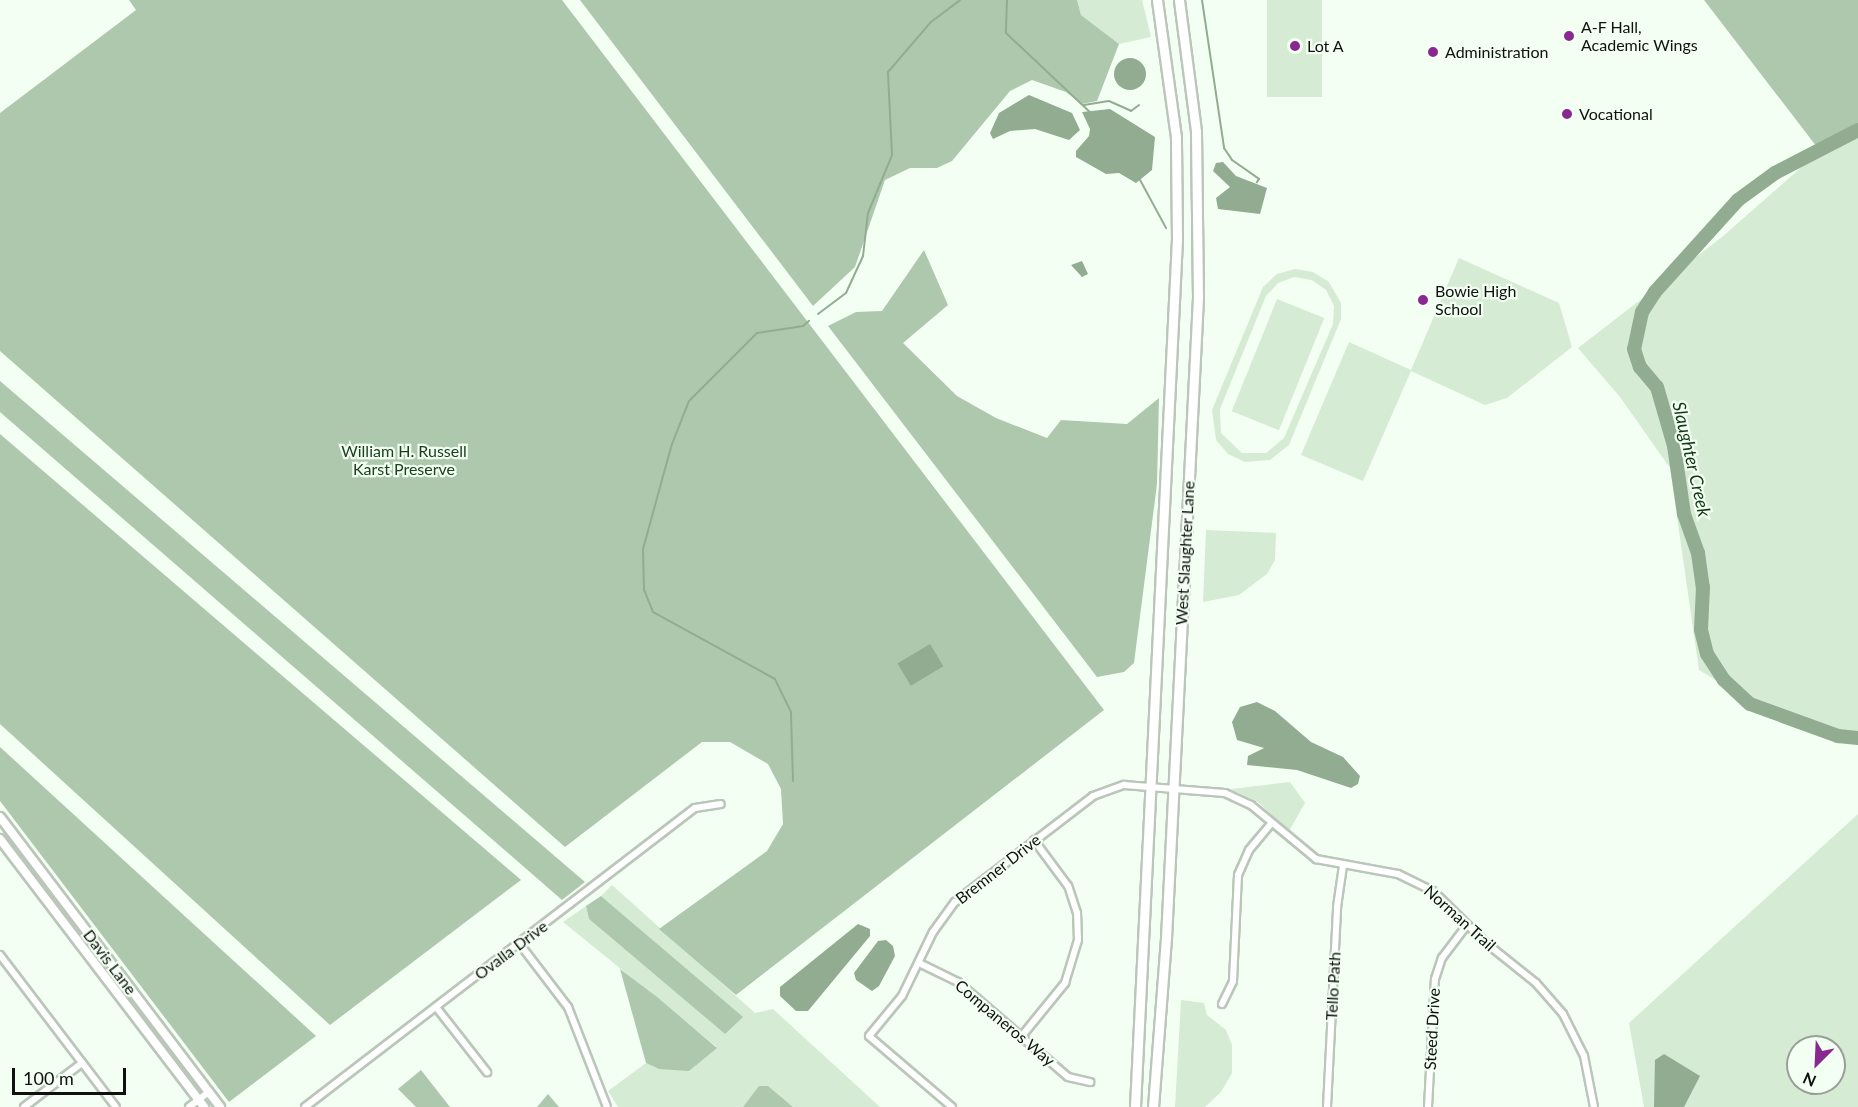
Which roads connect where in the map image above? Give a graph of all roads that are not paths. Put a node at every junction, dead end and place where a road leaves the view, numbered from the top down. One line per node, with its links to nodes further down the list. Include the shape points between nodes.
1 (1157, 0): 3 (main road, West Slaughter Lane, via 1176,137)
2 (1179, 0): 4 (main road, West Slaughter Lane, via 1196,131)
3 (1178, 238): 4 (main road); 5 (main road, West Slaughter Lane)
4 (1199, 238): 6 (main road, West Slaughter Lane)
5 (1151, 786): 6 (street, Norman Trail); 13 (street, Bremner Drive, via 1124,784 1102,790); 23 (main road, West Slaughter Lane)
6 (1172, 787): 9 (street, Norman Trail, via 1226,793 1251,805); 25 (main road, West Slaughter Lane)
7 (721, 804): 16 (street, Ovalla Drive, via 695,808)
8 (0, 816): 10 (main road, Davis Lane)
9 (1272, 823): 14 (street, Norman Trail, via 1302,851); 19 (street, via 1249,850 1238,875 1233,981)
10 (8, 827): 11 (street); 27 (main road, Davis Lane)
11 (0, 833)
12 (0, 838): 28 (main road, Davis Lane)
13 (1034, 840): 18 (street, Bremner Drive, via 947,910); 21 (street, via 1068,886 1077,913 1078,940 1065,983)
14 (1344, 866): 15 (street, Norman Trail, via 1398,874 1422,884); 38 (street, Tello Path, via 1337,907)
15 (1467, 925): 39 (street, Steed Drive, via 1442,958 1435,979); 40 (street, Norman Trail, via 1536,983 1563,1014 1584,1056)
16 (519, 943): 20 (street, Ovalla Drive); 34 (street, via 568,1007)
17 (0, 956): 22 (street)
18 (919, 963): 21 (street, Companeros Way, via 958,982); 35 (street, Bremner Drive, via 902,996 869,1036)
19 (1222, 1004)
20 (436, 1007): 24 (street); 33 (street, Ovalla Drive)
21 (1021, 1037): 26 (street, Companeros Way, via 1068,1077)
22 (82, 1063): 29 (street); 30 (street)
23 (1137, 1071): 25 (main road); 36 (main road, West Slaughter Lane)
24 (487, 1072)
25 (1154, 1073): 37 (main road, West Slaughter Lane)
26 (1090, 1082)
27 (208, 1092): 28 (street); 32 (main road, Davis Lane)
28 (201, 1103): 31 (street)
29 (24, 1107)
30 (116, 1107)
31 (189, 1107)
32 (220, 1107)
33 (305, 1107)
34 (607, 1107)
35 (952, 1107)
36 (1135, 1107)
37 (1153, 1107)
38 (1328, 1107)
39 (1428, 1107)
40 (1594, 1107)

